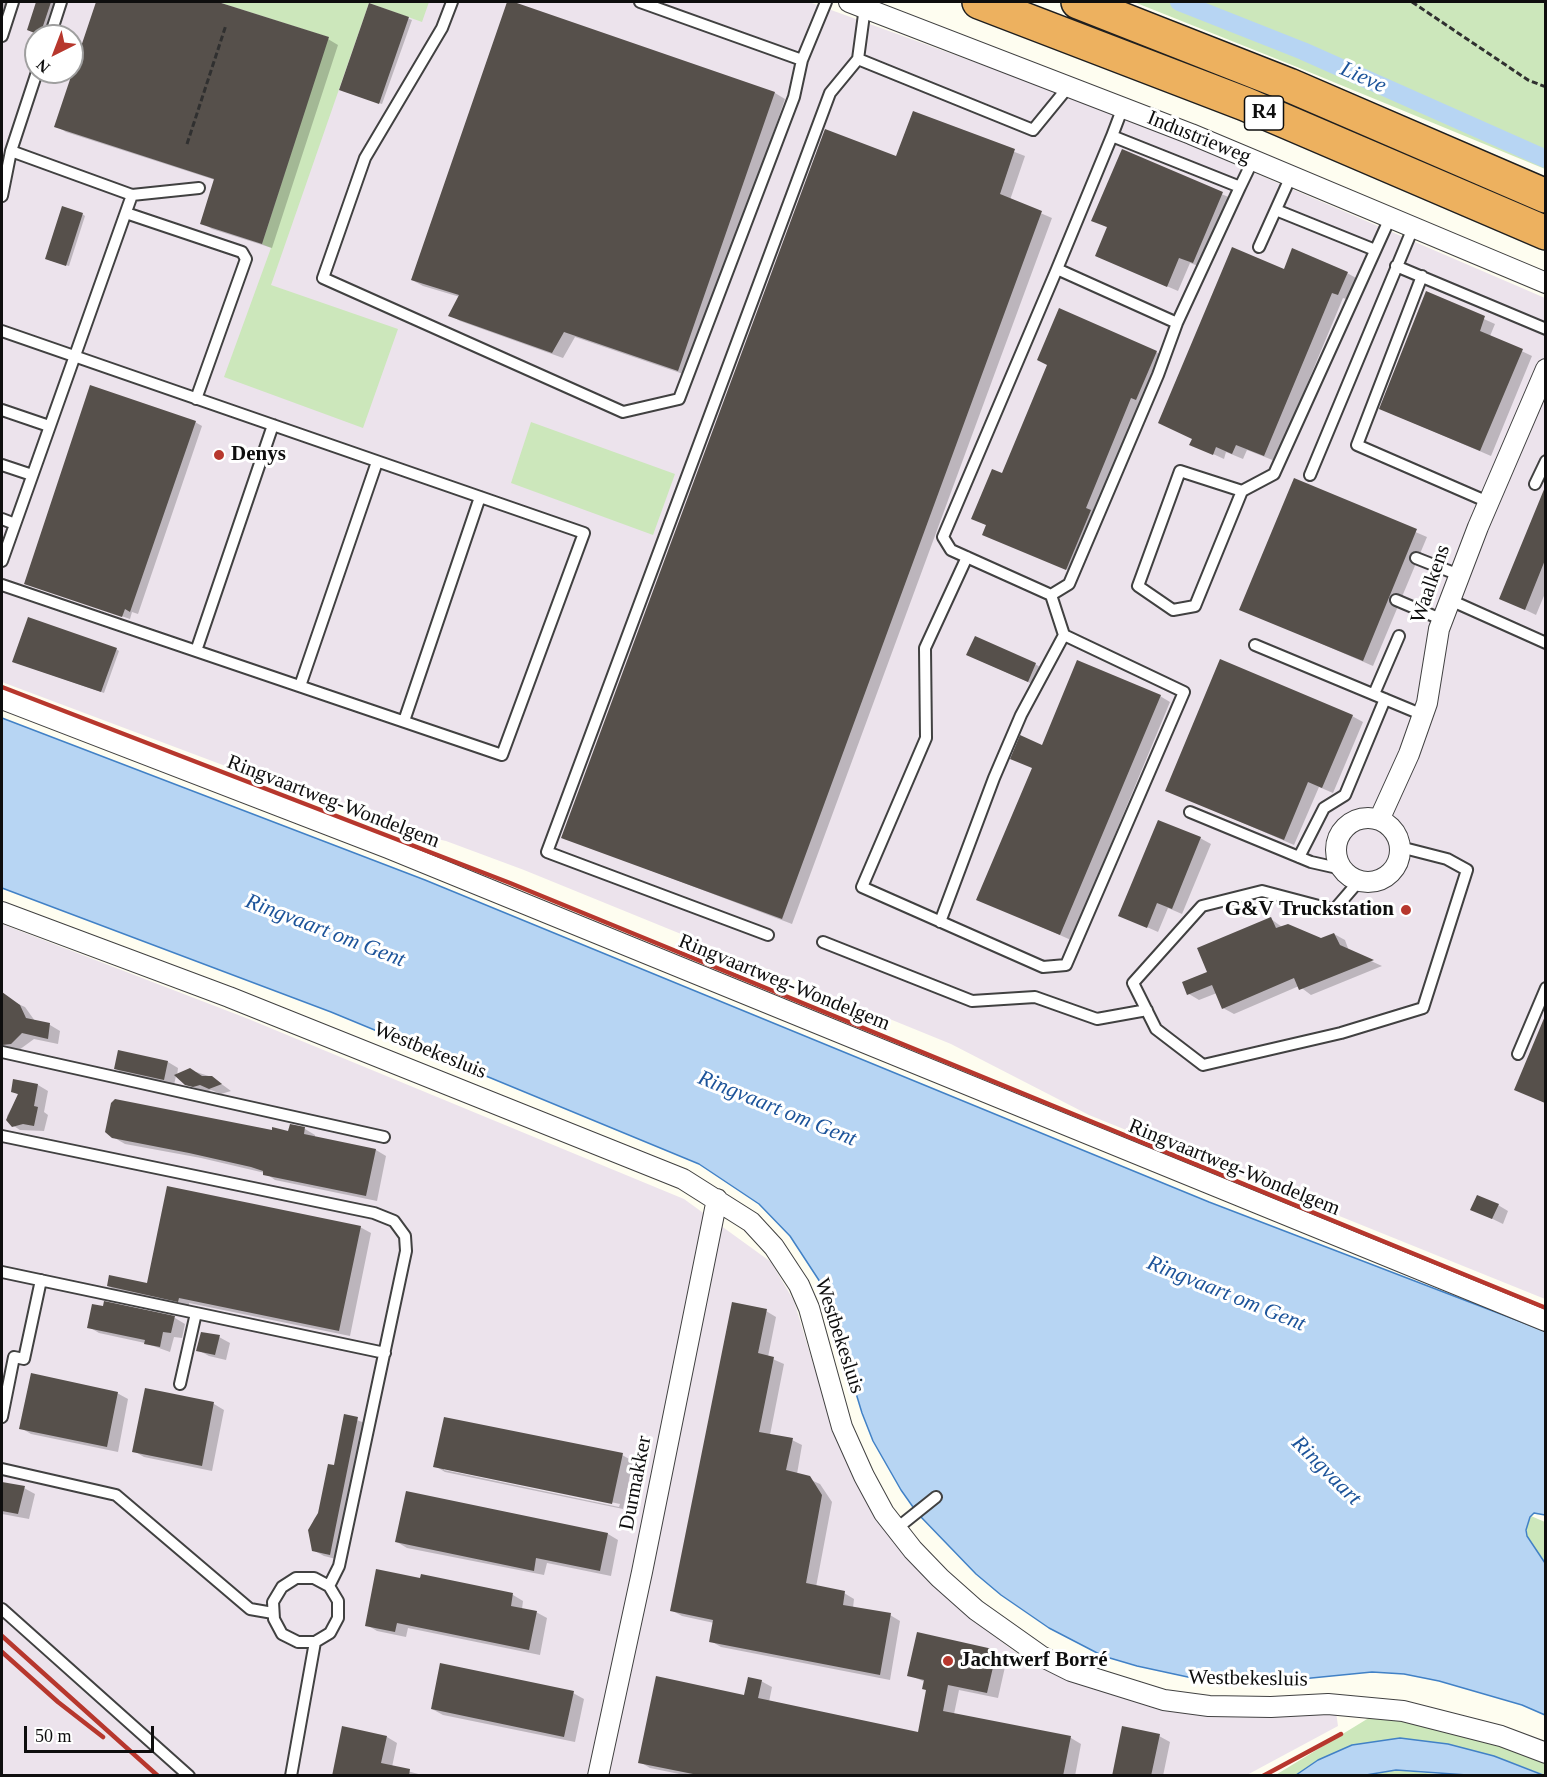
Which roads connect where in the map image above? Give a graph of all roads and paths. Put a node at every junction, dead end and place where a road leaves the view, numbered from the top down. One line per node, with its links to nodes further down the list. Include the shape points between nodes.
1 (13, 2): 12 (lane)
2 (61, 2): 10 (lane)
3 (452, 2): 14 (lane, via 442,28 366,158 323,278 623,412 679,399 794,97)
4 (640, 2): 14 (lane)
5 (826, 2): 14 (lane)
6 (979, 2): 33 (highway, R4, via 1245,104)
7 (1078, 2): 28 (highway, R4, via 1289,85)
8 (1412, 2): 17 (path, via 1528,80)
9 (857, 4): 13 (lane); 16 (street, Industrieweg)
10 (54, 24)
11 (226, 25): 20 (path)
12 (2, 36)
13 (858, 59): 16 (lane, via 1033,130); 88 (lane, via 830,93 547,852)
14 (802, 60)
15 (34, 84): 21 (lane)
16 (1069, 86): 18 (street, Industrieweg)
17 (1545, 87)
18 (1122, 107): 19 (lane); 22 (street, Industrieweg)
19 (1112, 136): 24 (lane); 37 (lane)
20 (187, 144)
21 (11, 150): 26 (lane); 27 (lane)
22 (1253, 160): 23 (street, Industrieweg); 24 (lane)
23 (1291, 176): 29 (lane); 31 (street, Industrieweg)
24 (1240, 187): 40 (lane)
25 (199, 188): 26 (lane)
26 (132, 195): 30 (lane)
27 (2, 196)
28 (1545, 196)
29 (1276, 210): 34 (lane); 35 (lane)
30 (126, 213): 43 (lane); 45 (lane, via 242,252 246,259)
31 (1390, 218): 32 (street, Industrieweg); 35 (lane)
32 (1413, 228): 36 (lane); 39 (street, Industrieweg)
33 (1545, 233)
34 (1259, 247)
35 (1375, 250): 55 (lane, via 1274,474)
36 (1396, 266): 38 (lane); 52 (lane)
37 (1057, 270): 40 (lane); 60 (lane, via 943,537 951,550)
38 (1422, 276): 41 (lane); 57 (lane, via 1357,445)
39 (1545, 283)
40 (1177, 323): 65 (lane, via 1069,584)
41 (1545, 329)
42 (2, 331): 43 (lane)
43 (74, 356): 45 (lane); 48 (lane)
44 (1545, 369): 57 (street, Waalkens)
45 (196, 399): 47 (lane)
46 (2, 411): 48 (lane)
47 (273, 425): 50 (lane); 73 (lane)
48 (49, 426): 53 (lane)
49 (1545, 461): 54 (lane)
50 (377, 462): 56 (lane); 74 (lane)
51 (2, 465): 53 (lane)
52 (1310, 475)
53 (32, 476): 59 (lane)
54 (1535, 484)
55 (1242, 491): 55 (lane, via 1180,471 1138,586 1173,610 1195,606)
56 (480, 497): 79 (lane); 79 (lane, via 584,533 502,755)
57 (1488, 502): 63 (street, Waalkens)
58 (2, 519): 59 (lane)
59 (15, 524): 62 (lane)
60 (967, 557): 65 (lane); 87 (lane, via 925,648 926,738 862,887)
61 (1416, 558): 63 (lane)
62 (2, 561)
63 (1460, 575): 67 (street, Waalkens)
64 (2, 585): 73 (lane)
65 (1051, 595): 69 (lane)
66 (1396, 600): 68 (lane)
67 (1450, 600): 68 (street, Waalkens); 71 (lane)
68 (1443, 620): 78 (street, Waalkens)
69 (1064, 635): 87 (lane, via 1012,736); 87 (lane, via 1184,692 1066,965 1043,967)
70 (1399, 636): 75 (lane)
71 (1545, 643)
72 (1255, 645): 75 (lane)
73 (196, 651): 74 (lane)
74 (300, 686): 79 (lane)
75 (1374, 694): 77 (lane)
76 (2, 699): 100 (street, Ringvaartweg-Wondelgem, via 399,853)
77 (1385, 699): 78 (lane); 83 (lane, via 1345,795 1324,808)
78 (1423, 715): 81 (street, Waalkens)
79 (404, 722)
80 (1190, 812): 83 (lane)
81 (1379, 820): 82 (street, via 1392,828); 84 (street, via 1363,818 1344,829 1336,849)
82 (1400, 847): 85 (street, via 1400,857 1389,875 1380,880); 91 (lane, via 1447,859 1467,870 1423,1008 1341,1034 1203,1065 1156,1029)
83 (1299, 857): 84 (lane)
84 (1342, 869): 85 (street)
85 (1359, 881): 91 (lane, via 1334,910 1262,891 1202,906 1133,983)
86 (2, 912): 96 (street, Westbekesluis, via 229,996 683,1179)
87 (940, 922)
88 (768, 935)
89 (823, 942): 91 (lane, via 972,1001 1035,997 1097,1019)
90 (1545, 988): 93 (lane)
91 (1147, 1010)
92 (2, 1052): 95 (lane)
93 (1518, 1054)
94 (2, 1136): 101 (lane, via 374,1213 394,1221 405,1236 406,1251)
95 (384, 1137)
96 (717, 1199): 106 (street, Westbekesluis, via 752,1222 799,1285 842,1427 864,1476); 114 (street, Durmakker)
97 (2, 1272): 98 (lane)
98 (41, 1280): 99 (lane); 103 (lane, via 24,1359 14,1357)
99 (196, 1313): 101 (lane); 102 (lane)
100 (1545, 1321)
101 (385, 1353): 107 (lane, via 339,1566)
102 (180, 1384)
103 (2, 1417)
104 (2, 1469): 109 (lane, via 116,1495 250,1609)
105 (936, 1497): 106 (lane)
106 (896, 1529): 111 (street, Westbekesluis, via 940,1578 1014,1639 1071,1671 1120,1688 1164,1700 1209,1706 1328,1704 1403,1711 1501,1736)
107 (329, 1586): 109 (lane, via 314,1578 296,1578 282,1587 273,1602); 110 (lane, via 338,1601 338,1618 330,1633)
108 (2, 1609): 112 (lane)
109 (273, 1613): 110 (lane, via 282,1634 298,1642)
110 (315, 1642): 113 (lane)
111 (1545, 1753)
112 (189, 1776)
113 (291, 1776)
114 (598, 1776)

